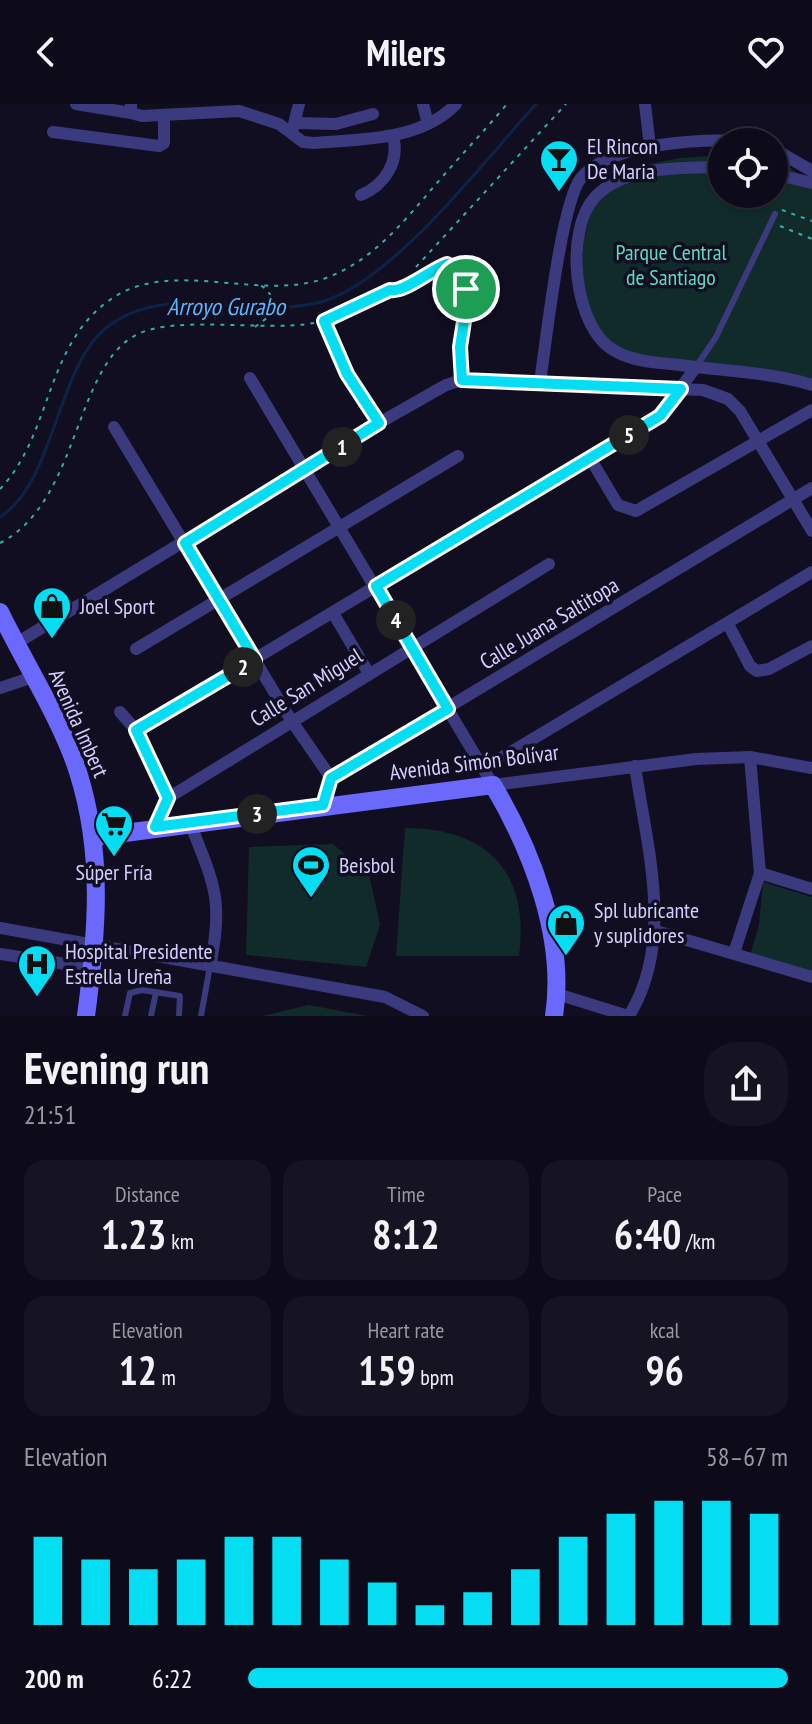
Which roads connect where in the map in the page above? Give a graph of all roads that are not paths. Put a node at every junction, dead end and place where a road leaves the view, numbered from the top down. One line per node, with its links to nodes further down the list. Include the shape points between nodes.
1 (76, 104): 7 (street)
2 (253, 104): 10 (street)
3 (299, 104): 12 (street)
4 (423, 104): 11 (street)
5 (456, 104): 11 (street)
6 (645, 104): 16 (street)
7 (131, 109): 9 (street)
8 (371, 109): 12 (street, via 336,124); 14 (street)
9 (164, 116): 10 (street, via 239,111); 13 (street, via 164,143 159,146)
10 (254, 118): 12 (street)
11 (428, 124): 14 (street)
12 (294, 128): 14 (street, via 303,142 314,143)
13 (53, 132)
14 (387, 136): 22 (street, via 396,155 391,167 372,191)
15 (708, 144): 16 (street)
16 (650, 147): 29 (street, via 601,161 575,188)
17 (788, 157): 19 (street)
18 (708, 168): 26 (street, via 635,174 615,183 588,207 579,236 580,296 599,337 621,354)
19 (812, 171)
20 (788, 177): 21 (street)
21 (812, 183)
22 (361, 195)
23 (775, 214): 26 (lane, via 716,337)
24 (390, 290): 28 (street, via 401,290 447,264 460,271 468,296 460,347)
25 (324, 321): 33 (street, via 347,374)
26 (696, 367): 30 (street); 31 (street)
27 (250, 378): 38 (street)
28 (462, 380): 29 (street); 33 (street)
29 (540, 382): 31 (street, via 578,388)
30 (812, 385)
31 (681, 389): 35 (street, via 728,399); 37 (street, via 660,416)
32 (812, 410): 35 (street)
33 (379, 423): 38 (street)
34 (114, 427): 43 (street)
35 (757, 438): 37 (street, via 636,511 618,505); 40 (street)
36 (458, 456): 41 (street)
37 (590, 458): 46 (street)
38 (305, 470): 41 (street); 43 (street)
39 (812, 488): 40 (street, Calle Juana Saltitopa)
40 (793, 498): 42 (street); 59 (street, Calle Juana Saltitopa)
41 (340, 529): 46 (street); 47 (street)
42 (812, 531)
43 (185, 543): 47 (street); 51 (street)
44 (549, 564): 52 (street, Calle San Miguel)
45 (812, 572): 50 (street)
46 (376, 586): 49 (street); 52 (street)
47 (220, 600): 54 (street); 55 (street)
48 (0, 612): 51 (street, Avenida Imbert)
49 (333, 613): 55 (street); 56 (street)
50 (728, 624): 53 (street, via 757,671); 65 (street)
51 (15, 644): 57 (street, Avenida Imbert)
52 (411, 646): 56 (street, Calle San Miguel); 59 (street)
53 (812, 646)
54 (136, 649)
55 (255, 660): 61 (street); 62 (street)
56 (368, 672): 61 (street, Calle San Miguel)
57 (33, 677): 58 (street); 73 (street, Avenida Imbert, via 78,770)
58 (0, 688)
59 (448, 709): 65 (street); 67 (street, Calle Juana Saltitopa)
60 (120, 712): 62 (street)
61 (291, 720): 67 (street); 69 (street, Calle San Miguel)
62 (136, 730): 69 (street)
63 (750, 757): 64 (street, Avenida Simón Bolívar); 66 (street, Avenida Simón Bolívar); 74 (street)
64 (635, 766): 68 (street, Avenida Simón Bolívar); 77 (street)
65 (484, 768): 68 (street)
66 (812, 768)
67 (331, 778): 70 (street)
68 (493, 785): 70 (street, Avenida Simón Bolívar); 85 (street, via 541,888)
69 (168, 798): 72 (street)
70 (323, 805): 71 (street, Avenida Simón Bolívar)
71 (190, 823): 72 (street, Avenida Simón Bolívar); 81 (street, via 218,897 219,924)
72 (155, 827): 73 (street, Avenida Simón Bolívar)
73 (94, 837): 78 (street, Avenida Imbert)
74 (760, 873): 75 (street); 79 (street)
75 (812, 889)
76 (0, 928): 78 (street)
77 (656, 931): 79 (street); 93 (street, via 641,997)
78 (94, 945): 81 (street); 82 (street, Avenida Imbert)
79 (734, 953): 83 (street)
80 (0, 954): 82 (street)
81 (210, 966): 90 (lane); 91 (street, via 385,997)
82 (92, 968): 86 (street, Avenida Imbert)
83 (812, 977)
84 (156, 992): 87 (lane, via 130,993); 88 (lane); 89 (lane, via 180,996)
85 (557, 994): 92 (street); 93 (street)
86 (86, 1016)
87 (125, 1016)
88 (151, 1016)
89 (179, 1016)
90 (201, 1016)
91 (423, 1016)
92 (554, 1016)
93 (629, 1016)

